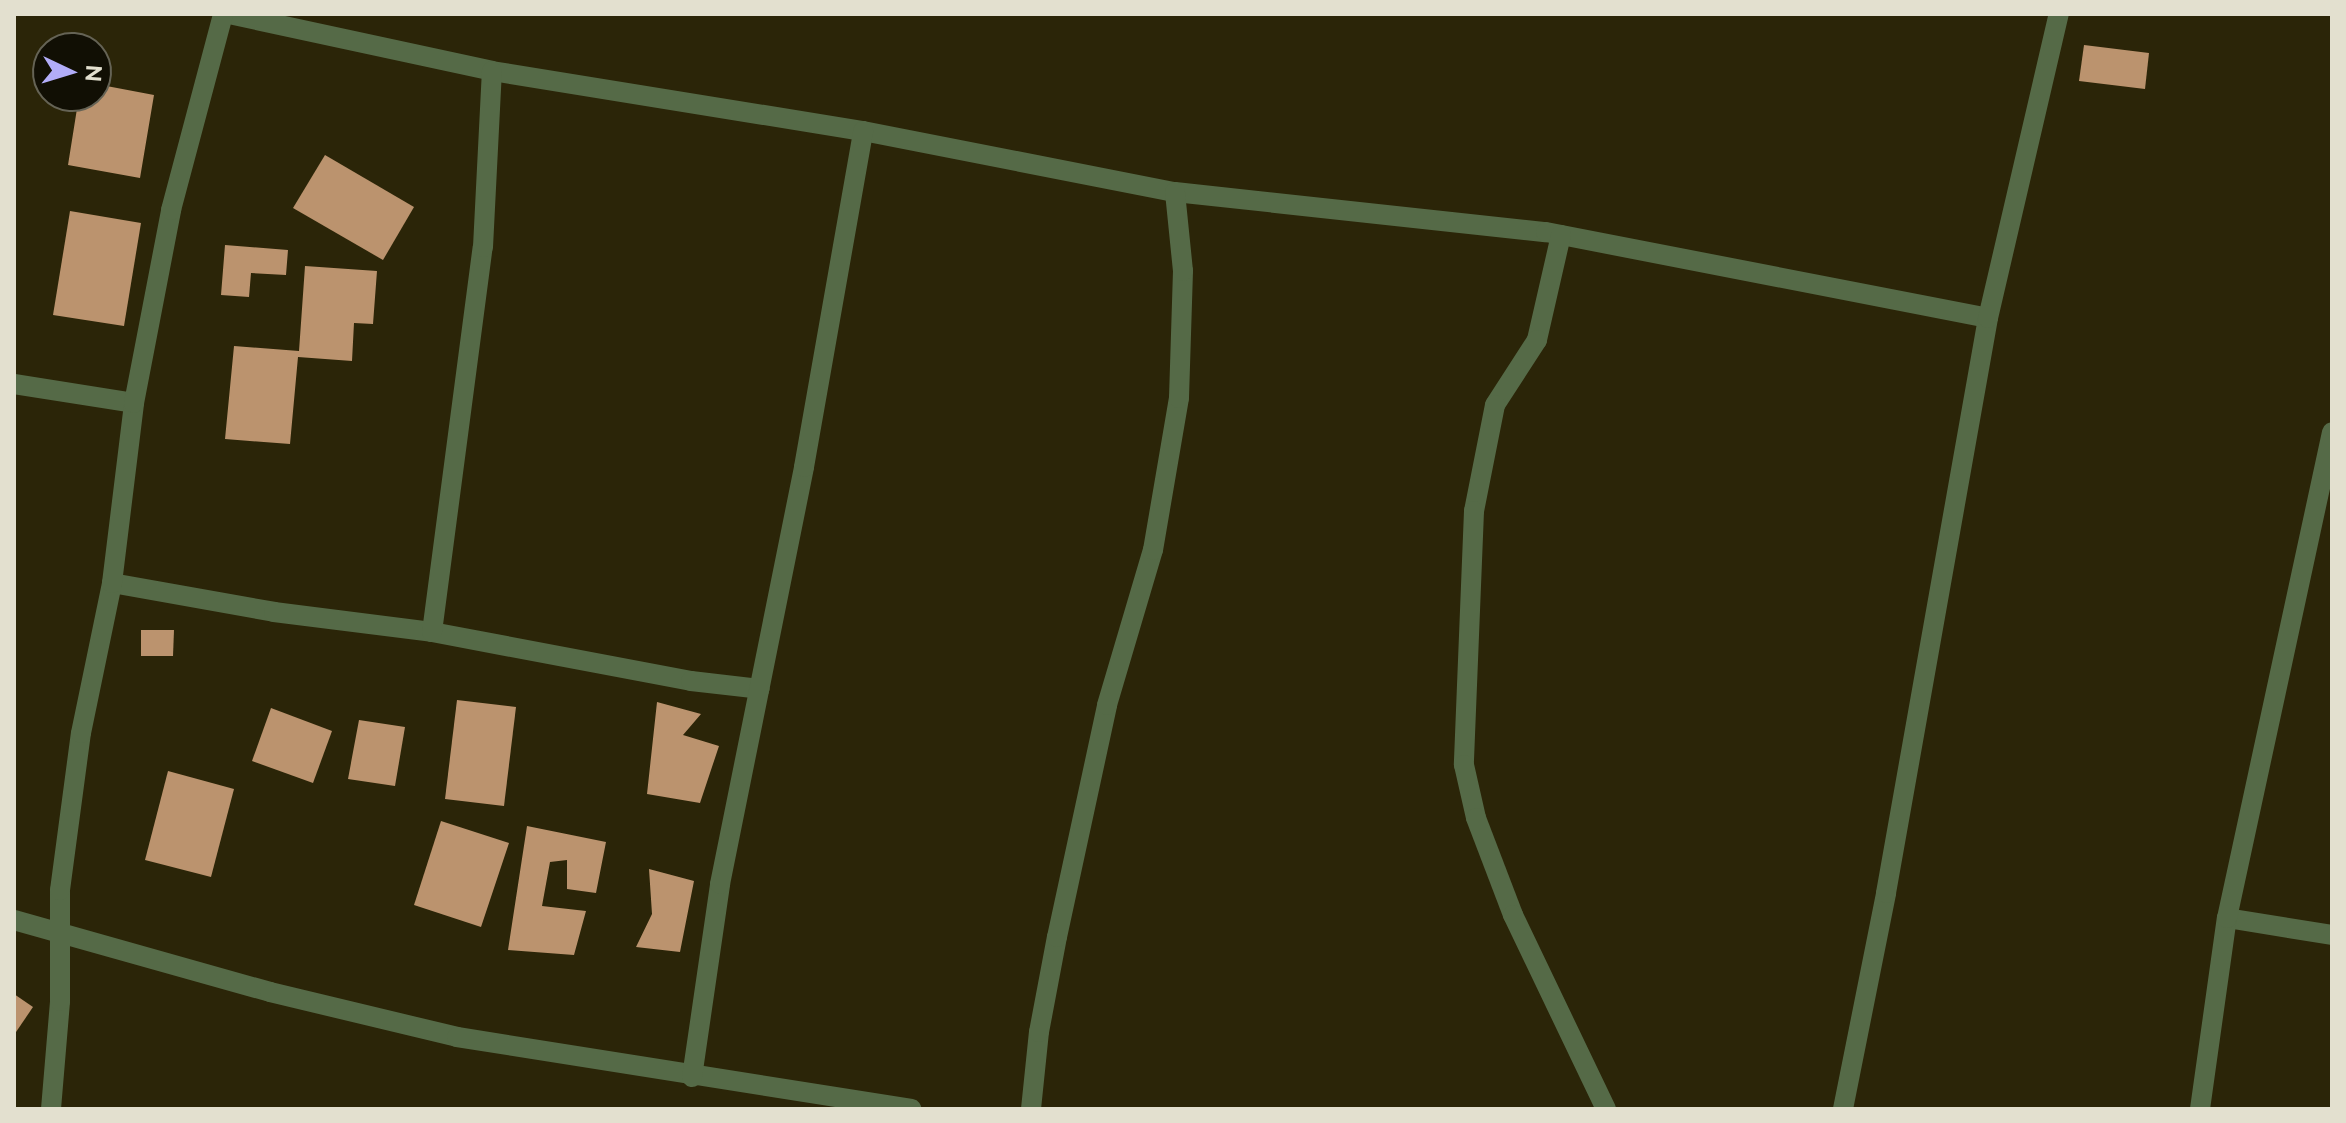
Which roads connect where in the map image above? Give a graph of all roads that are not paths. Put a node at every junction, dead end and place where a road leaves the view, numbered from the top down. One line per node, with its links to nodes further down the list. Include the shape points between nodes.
1 (223, 14): 10 (street, via 171,210)
2 (229, 14): 4 (street)
3 (2059, 14): 8 (street)
4 (492, 71): 5 (street); 13 (street, via 483,247)
5 (863, 131): 6 (street); 14 (street)
6 (1175, 192): 7 (street); 22 (street, via 1183,271 1179,398 1153,550 1107,705 1077,845 1039,1032)
7 (1561, 235): 8 (street); 23 (street, via 1537,340 1495,405 1474,511 1464,765 1476,818 1513,915)
8 (1988, 318): 24 (street)
9 (14, 384): 10 (street)
10 (134, 403): 12 (street)
11 (2332, 432): 15 (street)
12 (112, 583): 13 (street, via 274,612); 17 (street, via 63,851)
13 (432, 632): 14 (street)
14 (760, 689): 19 (street, via 720,884)
15 (2227, 918): 18 (street); 25 (street)
16 (14, 920): 17 (street)
17 (61, 931): 19 (street, via 198,972 457,1037); 20 (street)
18 (2332, 935)
19 (692, 1077): 21 (street)
20 (51, 1109)
21 (911, 1109)
22 (1031, 1109)
23 (1606, 1109)
24 (1843, 1109)
25 (2200, 1109)

